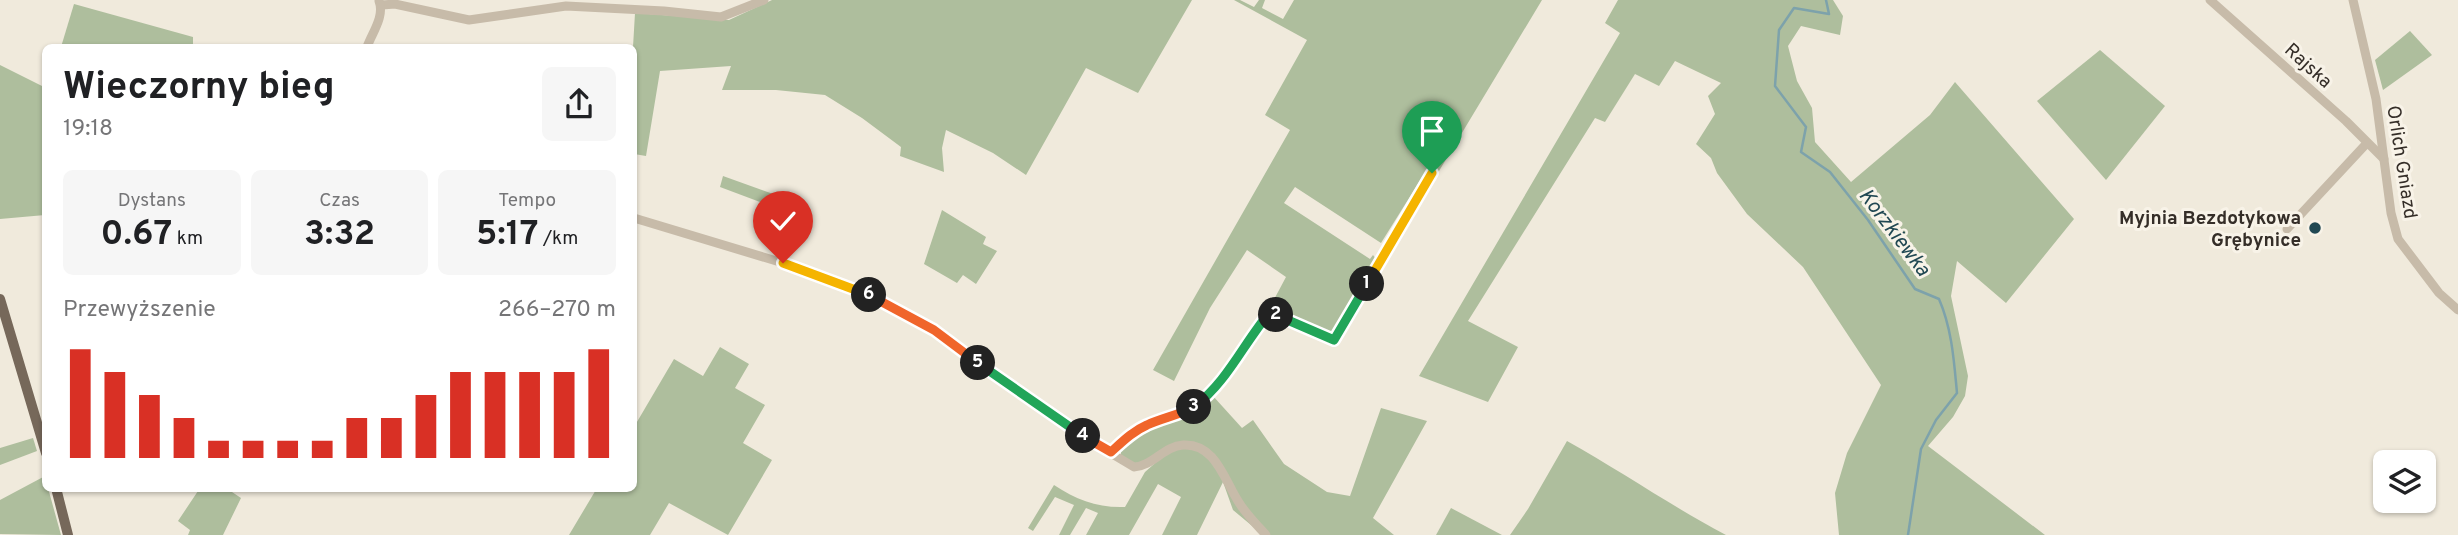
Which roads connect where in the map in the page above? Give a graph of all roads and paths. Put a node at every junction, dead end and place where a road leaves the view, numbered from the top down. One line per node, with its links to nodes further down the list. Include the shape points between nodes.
1 (764, 0): 5 (street, via 721,17)
2 (2210, 0): 7 (street, Rajska)
3 (2353, 0): 8 (street, Orlich Gniazd, via 2376,99)
4 (380, 2): 5 (street, via 469,20); 6 (street, via 381,15)
5 (605, 4)
6 (368, 44)
7 (2367, 143): 8 (street, Rajska); 11 (street)
8 (2384, 159): 13 (street, Orlich Gniazd, via 2398,239 2439,293)
9 (1432, 173): 15 (street, via 1334,340 1270,312 1208,396 1182,414 1147,425)
10 (637, 219): 15 (street, via 864,292 934,330 1077,433)
11 (2287, 229)
12 (0, 299): 14 (main road)
13 (2458, 310)
14 (42, 440)
15 (1111, 452): 18 (street, via 1133,467 1181,445 1204,450)
16 (57, 492): 17 (main road)
17 (68, 535)
18 (1266, 535)

